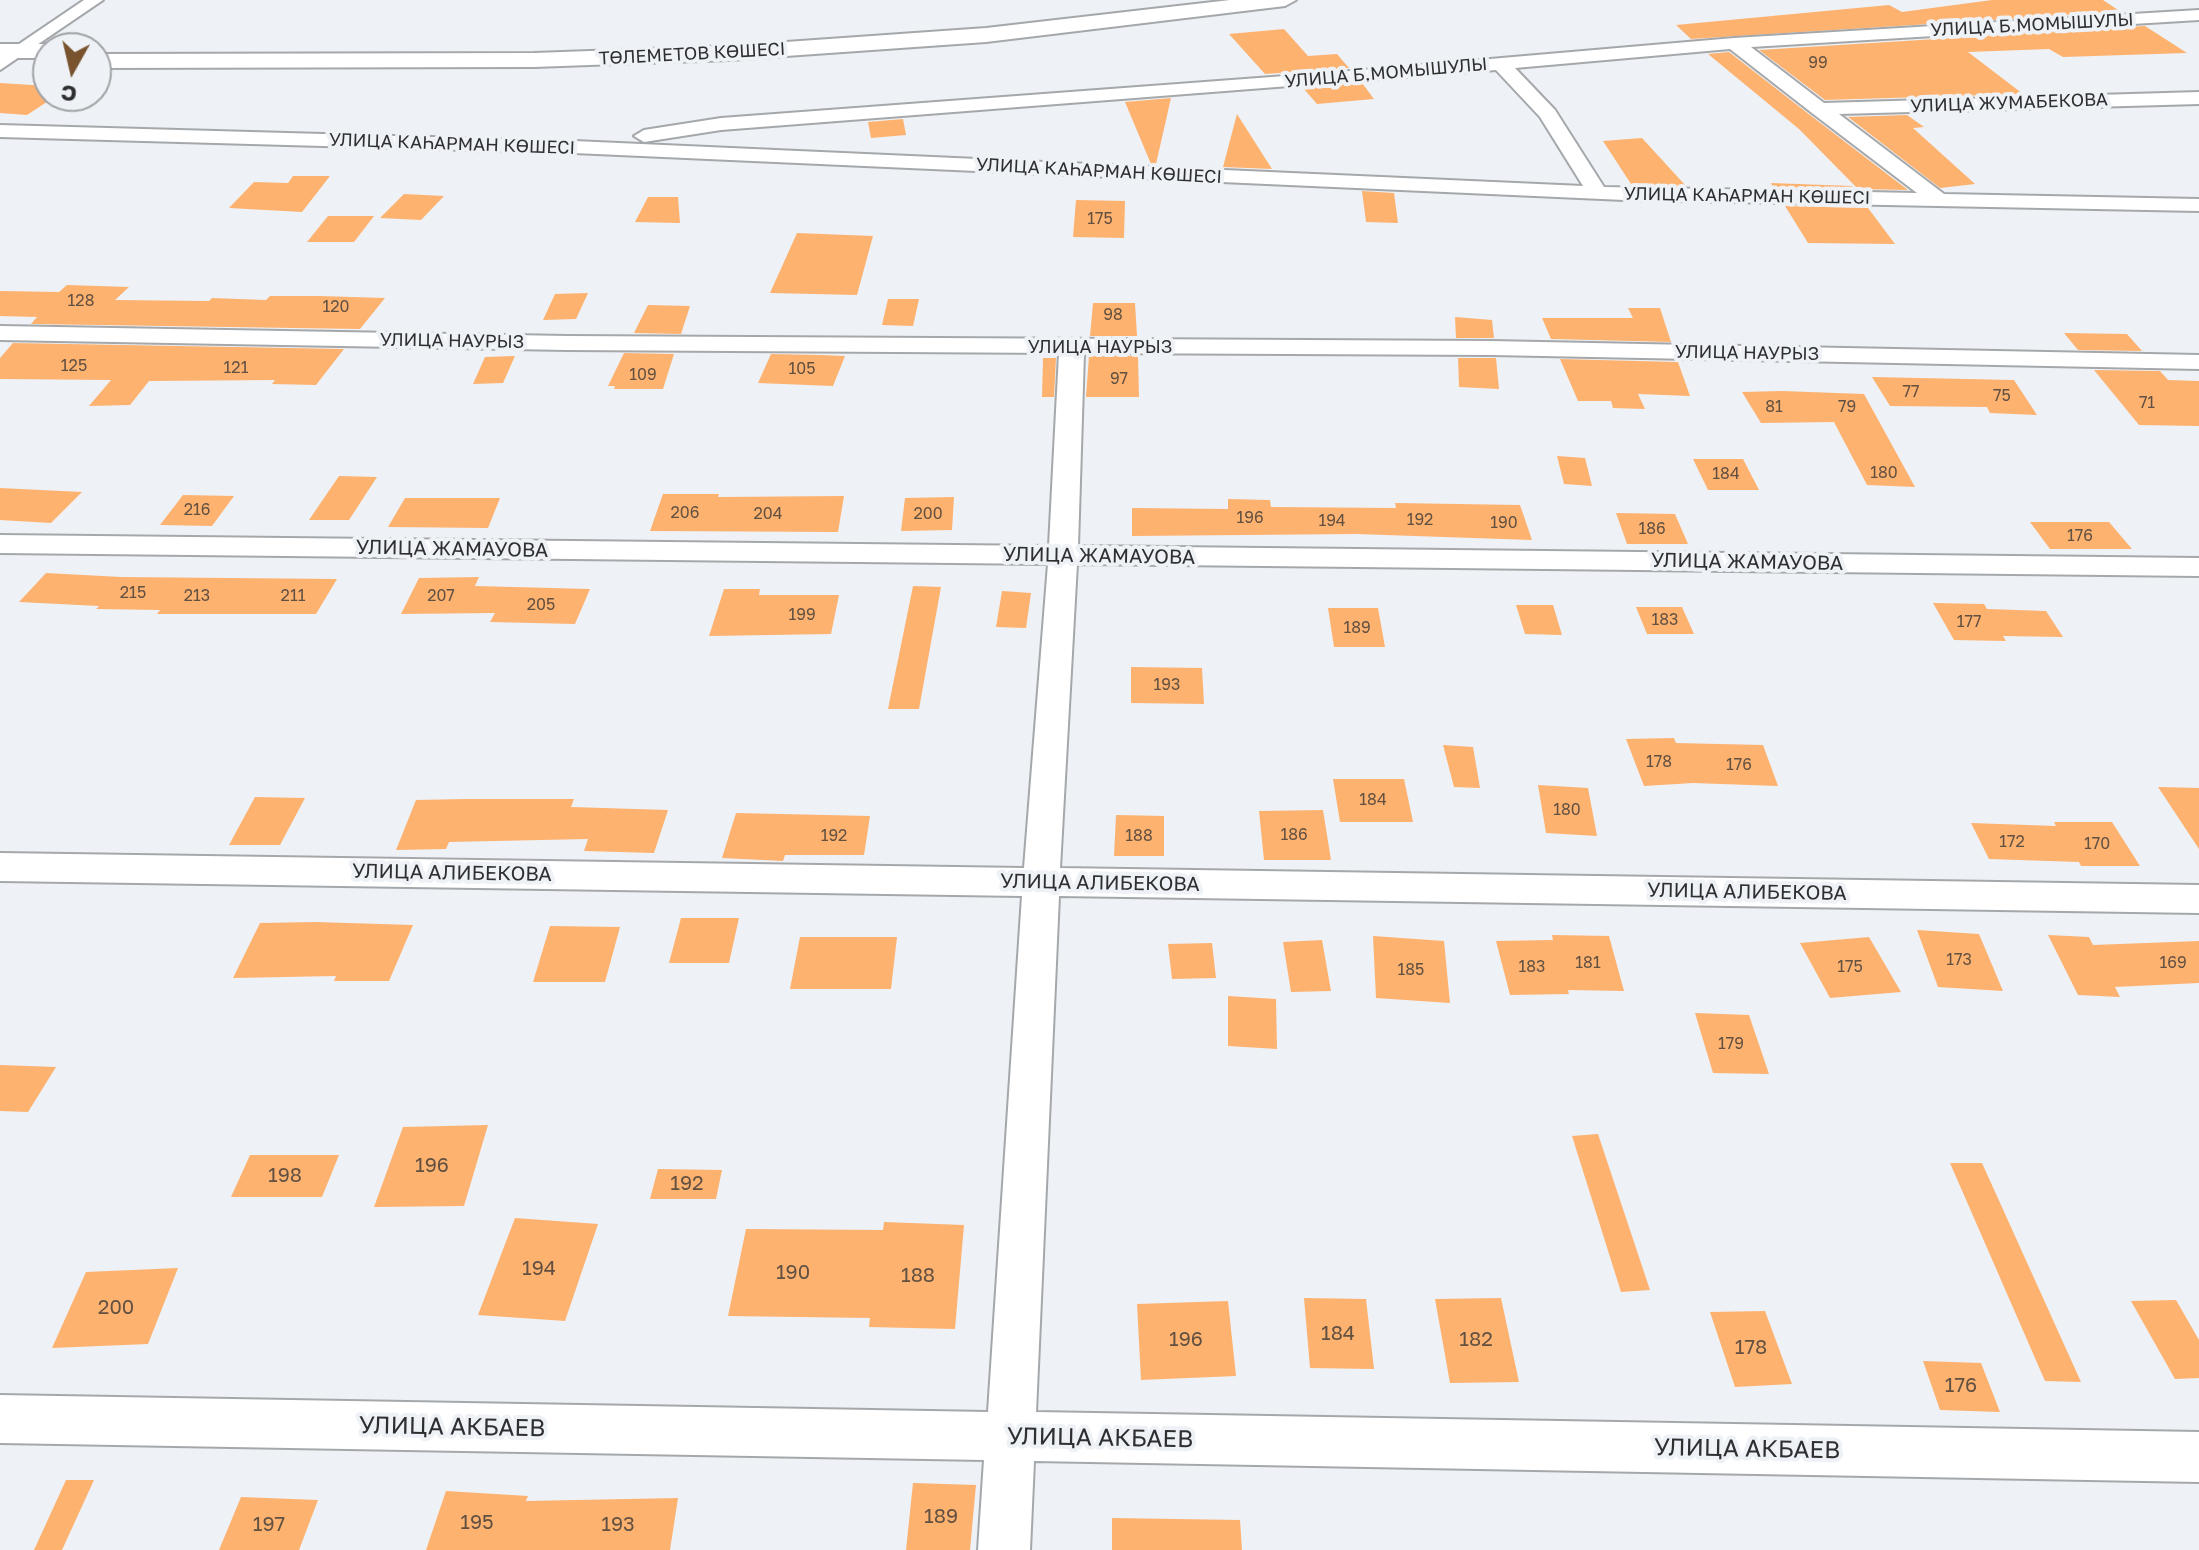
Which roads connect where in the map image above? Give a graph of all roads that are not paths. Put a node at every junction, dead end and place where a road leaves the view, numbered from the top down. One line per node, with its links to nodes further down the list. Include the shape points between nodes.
1 (95, 0): 10 (street)
2 (1224, 0): 8 (main road, ТӨЛЕМЕТОВ КӨШЕСІ, via 928,31 731,44 428,52)
3 (1285, 0): 12 (main road, ТӨЛЕМЕТОВ КӨШЕСІ, via 986,35 757,51 534,60)
4 (2027, 8): 6 (street)
5 (2199, 15): 6 (street, УЛИЦА Б.МОМЫШУЛЫ)
6 (2054, 23): 7 (street, УЛИЦА Б.МОМЫШУЛЫ)
7 (1734, 43): 13 (street, УЛИЦА Б.МОМЫШУЛЫ); 15 (street)
8 (112, 52)
9 (32, 54): 10 (main road)
10 (5, 58): 11 (main road)
11 (32, 60)
12 (112, 61)
13 (1501, 64): 17 (street, УЛИЦА Б.МОМЫШУЛЫ, via 721,124); 18 (street, via 1548,114)
14 (2199, 98): 15 (street, УЛИЦА ЖУМАБЕКОВА)
15 (1819, 109): 19 (street)
16 (0, 131): 17 (street, УЛИЦА КАҺАРМАН КӨШЕСІ)
17 (574, 147): 18 (street, УЛИЦА КАҺАРМАН КӨШЕСІ)
18 (1598, 193): 19 (street, УЛИЦА КАҺАРМАН КӨШЕСІ)
19 (1939, 200): 20 (street, УЛИЦА КАҺАРМАН КӨШЕСІ)
20 (2199, 205)
21 (0, 333): 22 (street, УЛИЦА НАУРЫЗ)
22 (1072, 347): 23 (street, УЛИЦА НАУРЫЗ, via 1491,348); 25 (street)
23 (2199, 362)
24 (0, 544): 25 (street, УЛИЦА ЖАМАУОВА)
25 (1063, 555): 26 (street, УЛИЦА ЖАМАУОВА); 28 (street)
26 (2199, 567)
27 (0, 867): 28 (street, УЛИЦА АЛИБЕКОВА)
28 (1041, 882): 29 (street, УЛИЦА АЛИБЕКОВА); 31 (street)
29 (2199, 899)
30 (0, 1419): 31 (street, УЛИЦА АКБАЕВ)
31 (1011, 1436): 32 (street, УЛИЦА АКБАЕВ); 33 (street)
32 (2199, 1457)
33 (1004, 1550)

